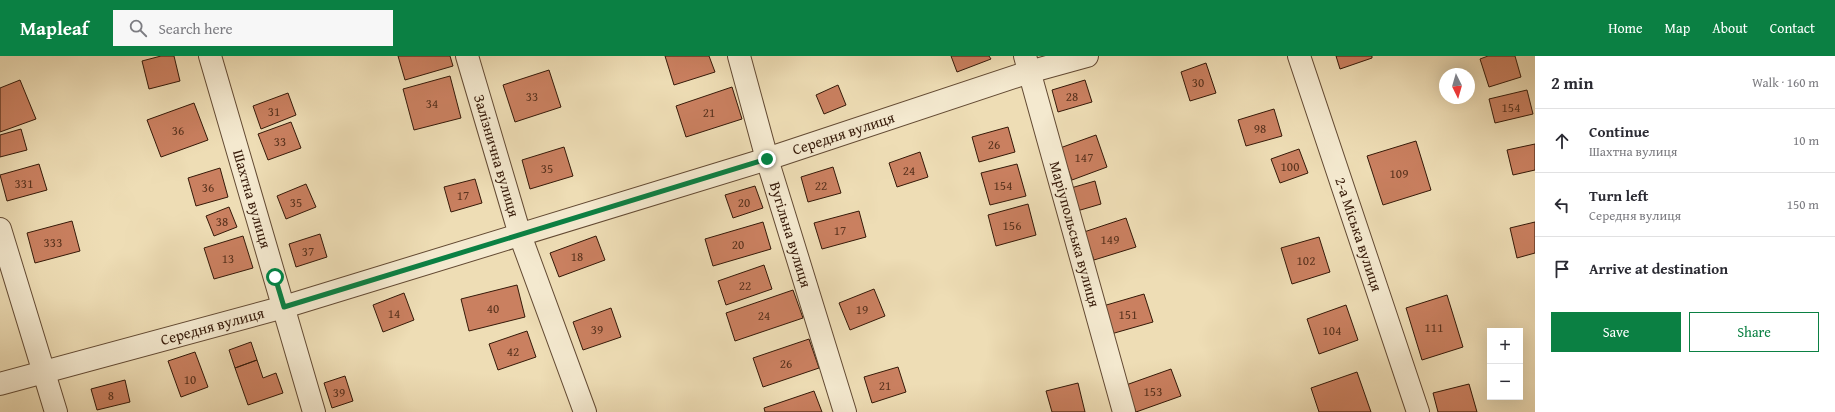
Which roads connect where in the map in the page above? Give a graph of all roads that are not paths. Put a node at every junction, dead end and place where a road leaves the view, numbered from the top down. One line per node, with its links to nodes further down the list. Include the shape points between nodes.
1 (210, 56): 10 (street, Шахтна вулиця)
2 (467, 56): 9 (street, Залізнична вулиця)
3 (739, 56): 7 (street, Вугільна вулиця)
4 (1087, 56): 6 (street, Середня вулиця)
5 (1299, 56): 18 (street, 2-а Міська вулиця)
6 (1027, 64): 7 (street, Середня вулиця); 17 (street, Маріупольська вулиця)
7 (767, 159): 9 (street, Середня вулиця); 16 (street, Вугільна вулиця)
8 (0, 229): 11 (street)
9 (520, 235): 10 (street, Середня вулиця); 15 (street, Залізнична вулиця)
10 (284, 307): 11 (street, Середня вулиця); 14 (street, Шахтна вулиця)
11 (44, 374): 12 (street, Середня вулиця); 13 (street)
12 (0, 384)
13 (56, 412)
14 (314, 412)
15 (585, 412)
16 (845, 412)
17 (1124, 412)
18 (1418, 412)

